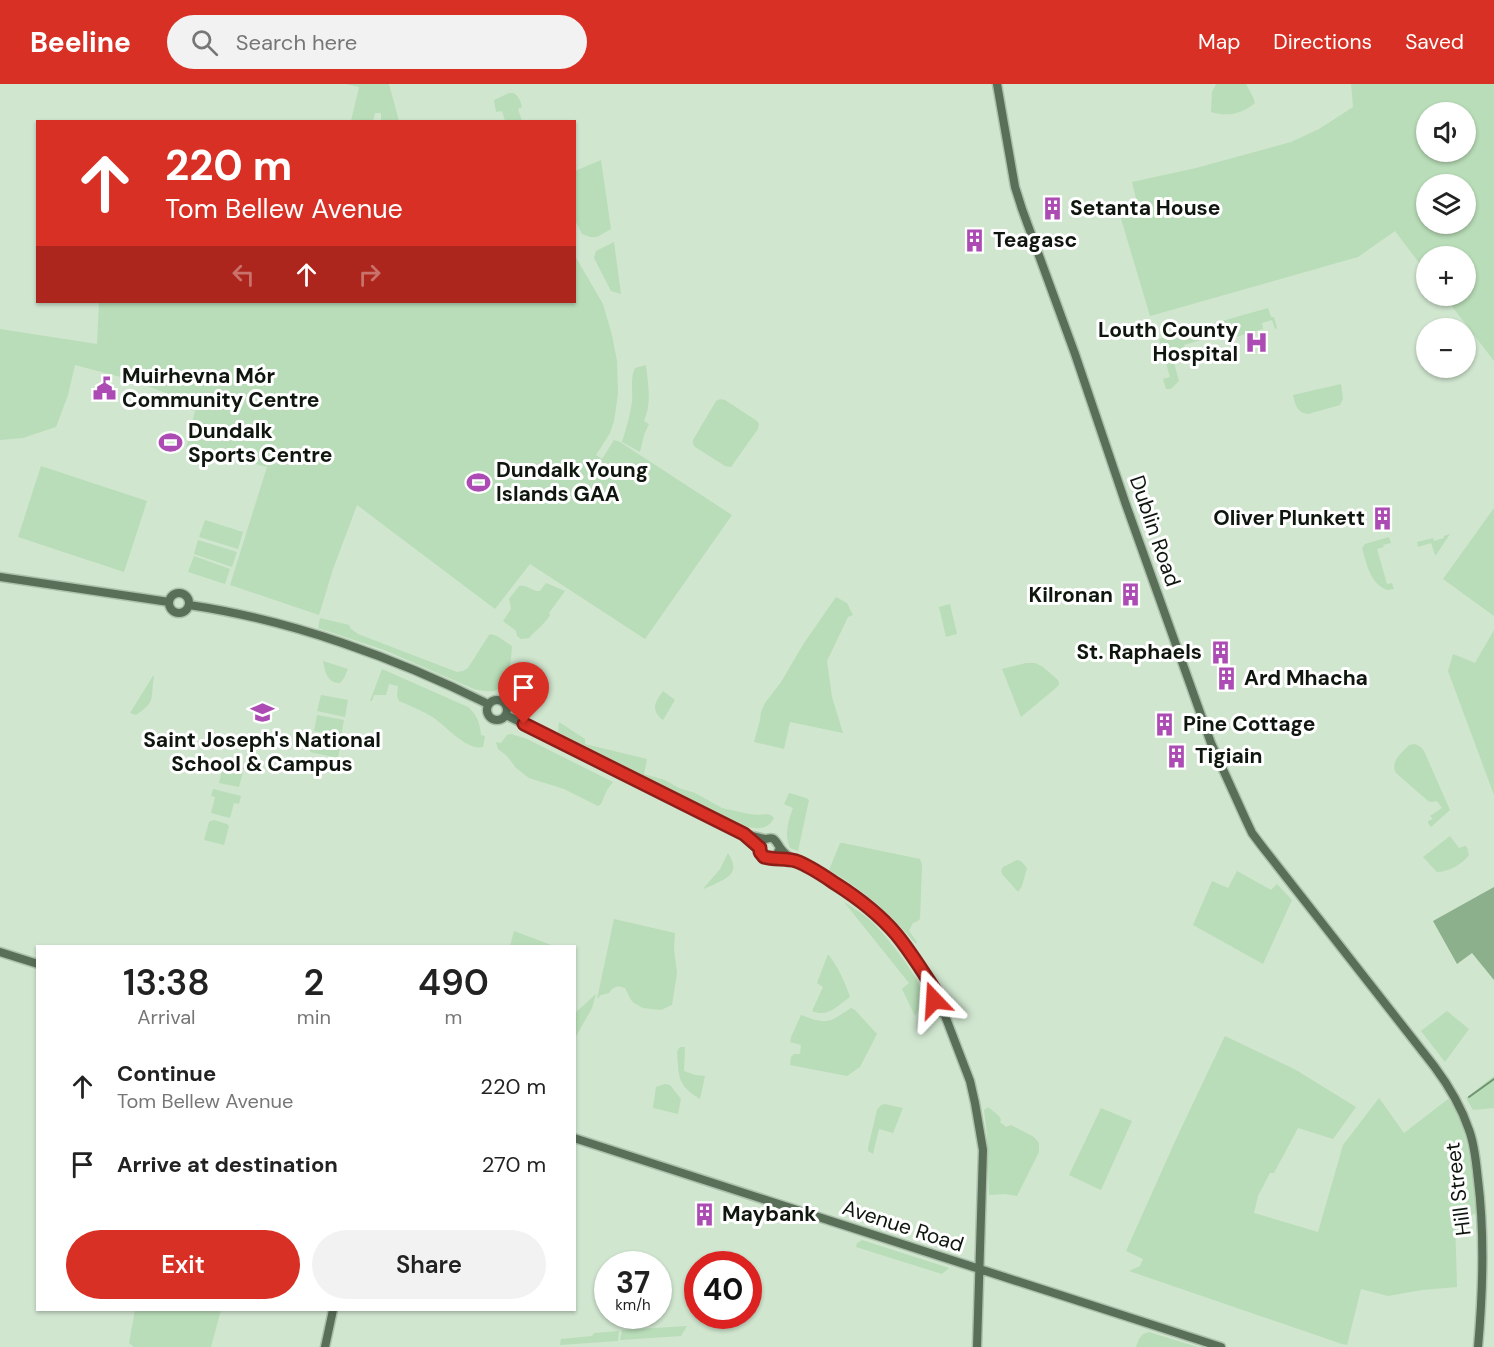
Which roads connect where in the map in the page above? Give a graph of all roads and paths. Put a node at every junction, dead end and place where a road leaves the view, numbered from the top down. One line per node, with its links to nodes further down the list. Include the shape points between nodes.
1 (997, 84): 14 (street, Dublin Road, via 1022,209 1210,743 1252,833)
2 (0, 577): 3 (street)
3 (169, 602): 4 (street, via 173,612 178,613); 4 (street, via 181,593)
4 (189, 605): 5 (street, via 322,636 416,671)
5 (488, 705): 6 (street, via 491,701 502,701 507,707); 6 (street, via 489,718 497,721)
6 (506, 716): 7 (street)
7 (744, 834): 8 (street); 9 (street)
8 (765, 839): 9 (street); 10 (street, via 776,840)
9 (760, 848): 11 (street, via 764,857)
10 (780, 848): 11 (street); 12 (street)
11 (773, 858): 12 (street)
12 (793, 860): 17 (street, via 848,891 881,918 910,952 938,997 933,1008 944,1013 970,1081 980,1128 983,1171)
13 (0, 952): 15 (street)
14 (1349, 958): 22 (street, Hill Street, via 1446,1083 1469,1130 1482,1219)
15 (36, 963)
16 (576, 1139): 17 (street, Avenue Road)
17 (979, 1269): 20 (street); 21 (street, Avenue Road)
18 (333, 1311): 19 (street)
19 (325, 1347)
20 (977, 1347)
21 (1221, 1347)
22 (1478, 1347)

